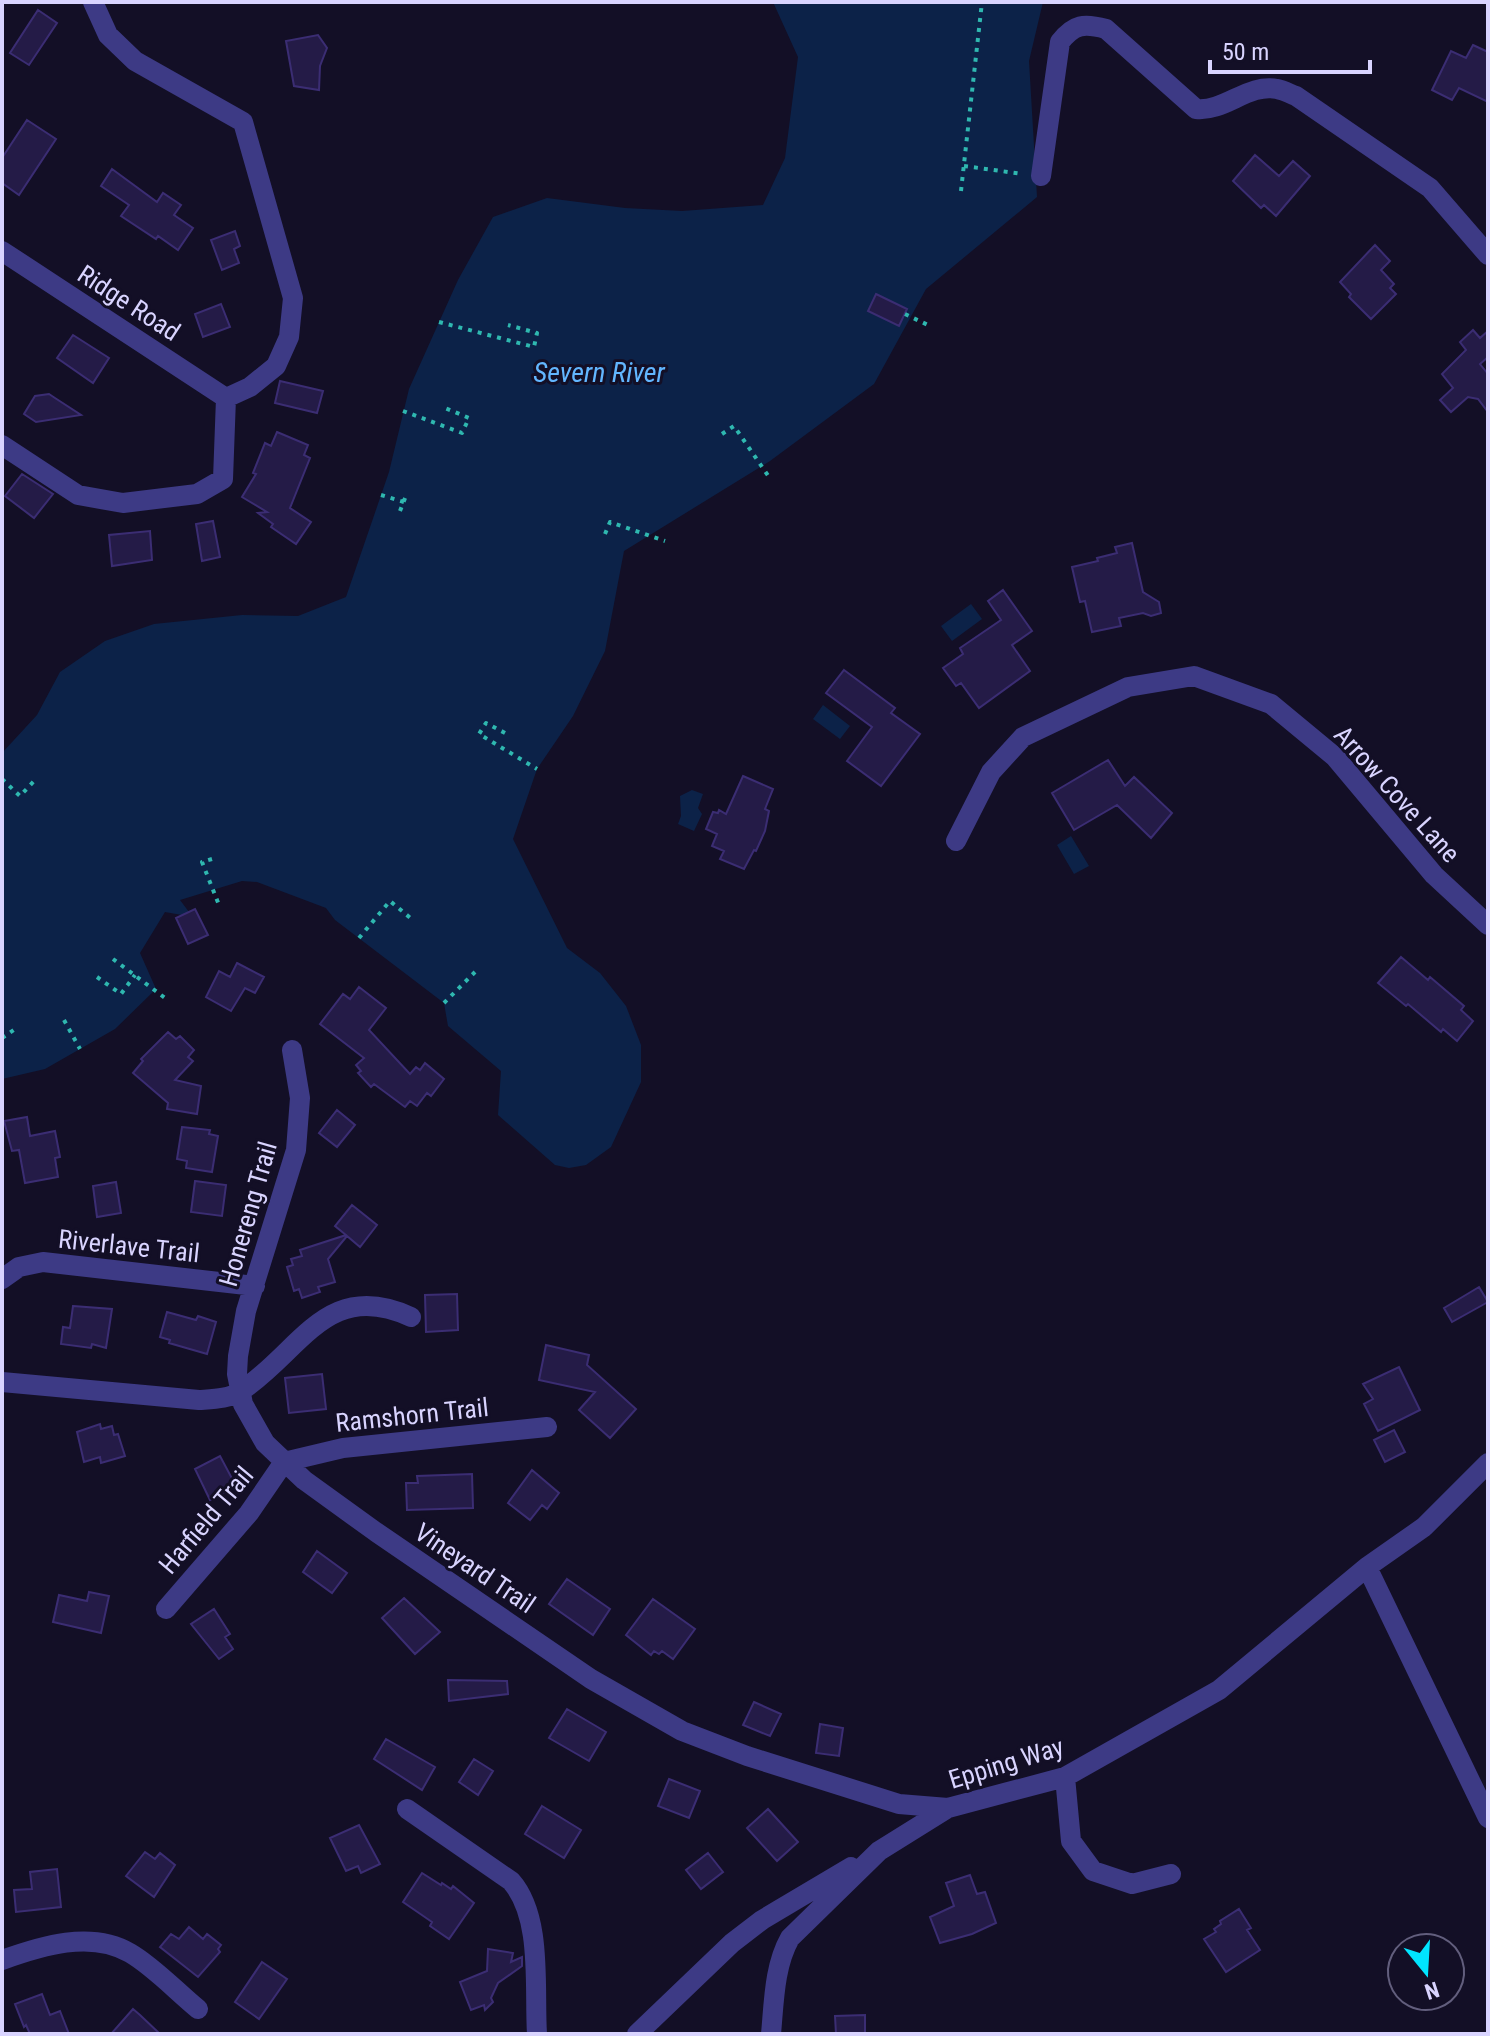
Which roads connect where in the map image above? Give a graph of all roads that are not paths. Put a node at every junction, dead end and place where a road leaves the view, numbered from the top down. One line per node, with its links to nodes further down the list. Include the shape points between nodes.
1 (93, 2): 5 (street, via 108,35 135,61 243,122 293,298 289,337 276,366)
2 (1041, 176): 4 (street, via 1060,42 1070,30 1090,24 1106,29 1196,109 1211,110 1252,91 1276,88 1296,96 1430,188)
3 (2, 251): 5 (street, Ridge Road)
4 (1488, 255)
5 (226, 398): 6 (street, via 223,479 197,494 123,503 78,495)
6 (2, 445)
7 (956, 841): 8 (street, Arrow Cove Lane, via 991,772 1023,737 1128,687 1194,676 1271,704 1335,757 1434,875)
8 (1488, 925)
9 (292, 1050): 11 (street, Honereng Trail, via 300,1098 296,1150)
10 (2, 1279): 11 (street, Riverlave Trail, via 19,1267 43,1262)
11 (255, 1286): 14 (street, Honereng Trail, via 239,1342)
12 (411, 1317): 14 (street, via 375,1305 354,1305 317,1325)
13 (2, 1382): 14 (street, via 199,1400)
14 (239, 1392): 16 (street, Vineyard Trail, via 251,1422)
15 (547, 1427): 16 (street, Ramshorn Trail, via 343,1448)
16 (284, 1462): 19 (street, Harfield Trail, via 249,1513); 21 (street, Vineyard Trail, via 551,1652 682,1731 899,1804)
17 (1488, 1463): 18 (street, Epping Way, via 1424,1527)
18 (1367, 1567): 20 (street, Epping Way, via 1219,1690); 23 (street)
19 (166, 1609)
20 (1065, 1777): 21 (street, Epping Way); 25 (street, via 1071,1841 1093,1871 1132,1884)
21 (948, 1808): 24 (street, Epping Way)
22 (407, 1809): 28 (street, via 511,1881 523,1896 531,1932)
23 (1488, 1818)
24 (879, 1851): 29 (street, via 762,1920); 30 (street, Epping Way, via 790,1938 778,1977)
25 (1171, 1874)
26 (2, 1960): 27 (street, via 67,1942 111,1944 131,1953)
27 (198, 2009)
28 (537, 2034)
29 (637, 2034)
30 (771, 2034)

